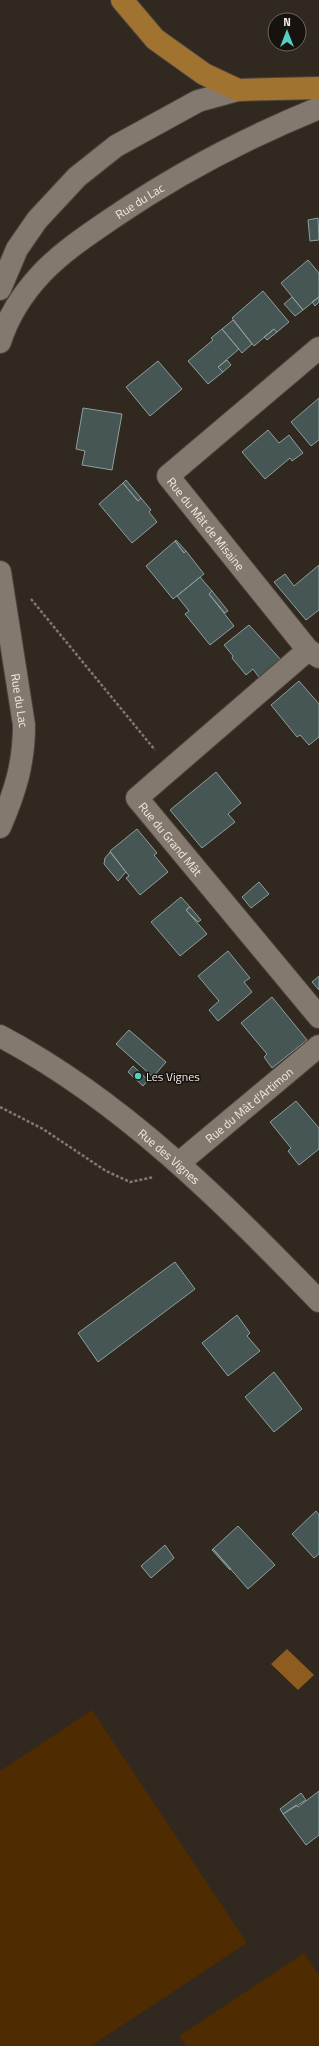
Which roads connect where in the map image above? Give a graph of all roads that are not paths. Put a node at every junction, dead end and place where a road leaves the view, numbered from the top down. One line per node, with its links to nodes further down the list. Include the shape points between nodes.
1 (122, 0): 3 (main road, via 155,39 204,74)
2 (319, 88): 3 (main road)
3 (238, 90): 5 (street, via 198,101 116,146 77,177 37,220 17,249)
4 (319, 108): 6 (street, Rue du Lac, via 217,156 143,198 83,238 42,274 12,313)
5 (0, 289)
6 (0, 342)
7 (319, 348): 9 (street, Rue du Mât de Misaine, via 168,476)
8 (0, 572): 10 (street, Rue du Lac, via 24,725 24,747 15,789)
9 (313, 653): 11 (street, Rue du Grand Mât, via 137,798)
10 (0, 827)
11 (319, 1017)
12 (0, 1036): 14 (street, Rue des Vignes, via 32,1053 87,1091)
13 (319, 1046): 14 (street, Rue du Mât d'Artimon)
14 (179, 1163): 15 (street, Rue des Vignes, via 246,1225)
15 (319, 1301)

